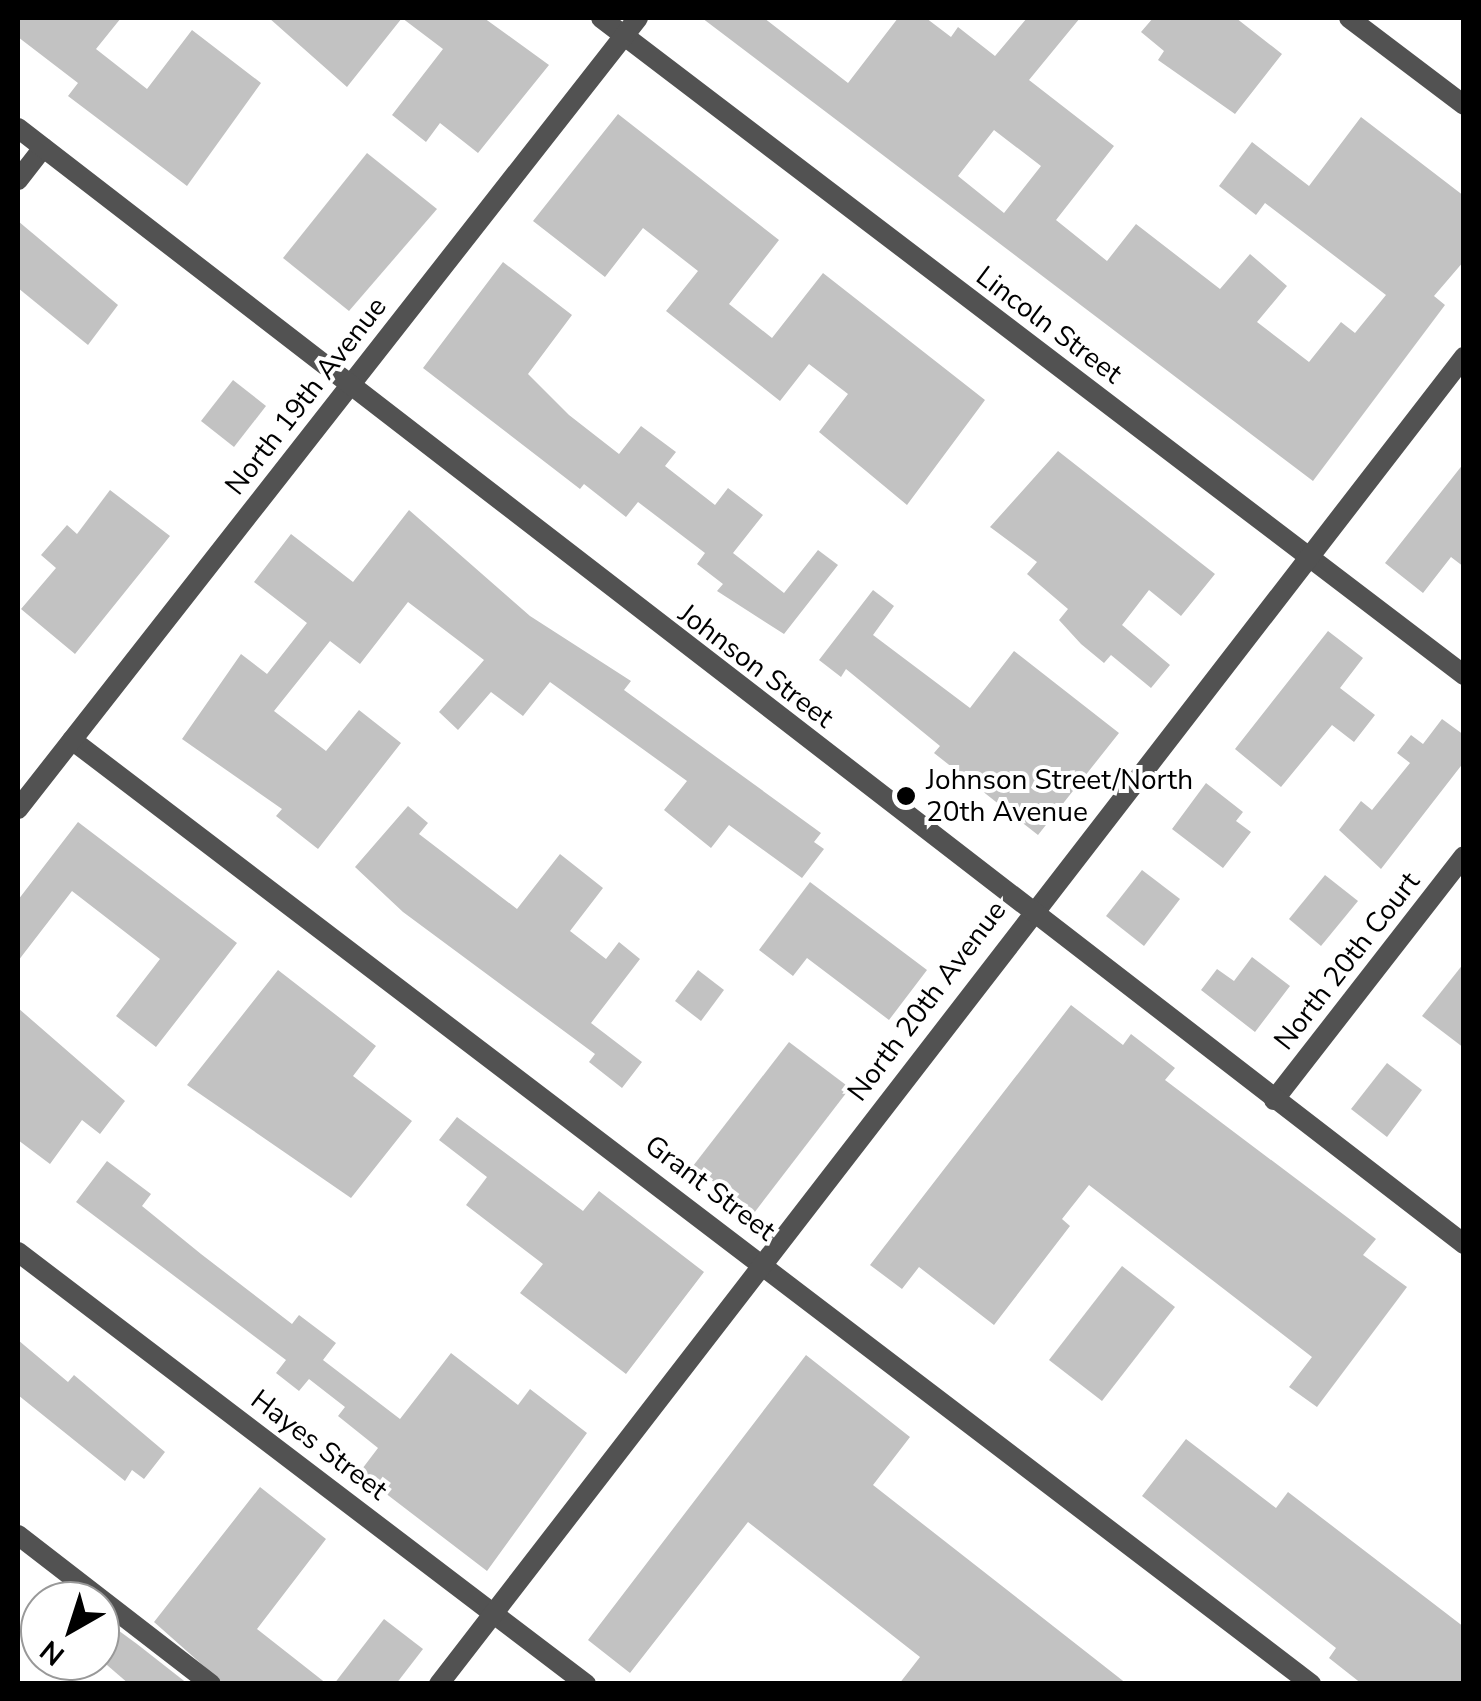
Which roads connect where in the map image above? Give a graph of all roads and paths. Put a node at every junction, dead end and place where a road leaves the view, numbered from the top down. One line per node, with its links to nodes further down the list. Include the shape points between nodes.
1 (601, 18): 4 (street, Lincoln Street)
2 (638, 18): 4 (street, North 19th Avenue)
3 (1349, 18): 5 (street)
4 (624, 35): 10 (street, North 19th Avenue); 11 (street, Lincoln Street)
5 (1464, 105)
6 (18, 128): 7 (street, Johnson Street)
7 (43, 148): 8 (street); 10 (street, Johnson Street)
8 (18, 180)
9 (1464, 356): 11 (street, North 20th Avenue)
10 (346, 389): 13 (street, North 19th Avenue); 16 (street, Johnson Street)
11 (1306, 557): 12 (street, Lincoln Street); 16 (street, North 20th Avenue)
12 (1464, 676)
13 (72, 740): 14 (street, North 19th Avenue); 20 (street, Grant Street)
14 (18, 809)
15 (1464, 856): 17 (street, North 20th Court)
16 (1030, 910): 17 (street, Johnson Street); 20 (street, North 20th Avenue)
17 (1274, 1100): 18 (street, Johnson Street)
18 (1464, 1244)
19 (18, 1252): 22 (street, Hayes Street)
20 (763, 1263): 22 (street, North 20th Avenue); 26 (street, Grant Street)
21 (18, 1534): 23 (street)
22 (494, 1612): 24 (street, North 20th Avenue); 25 (street, Hayes Street)
23 (211, 1684)
24 (439, 1684)
25 (586, 1684)
26 (1311, 1684)

